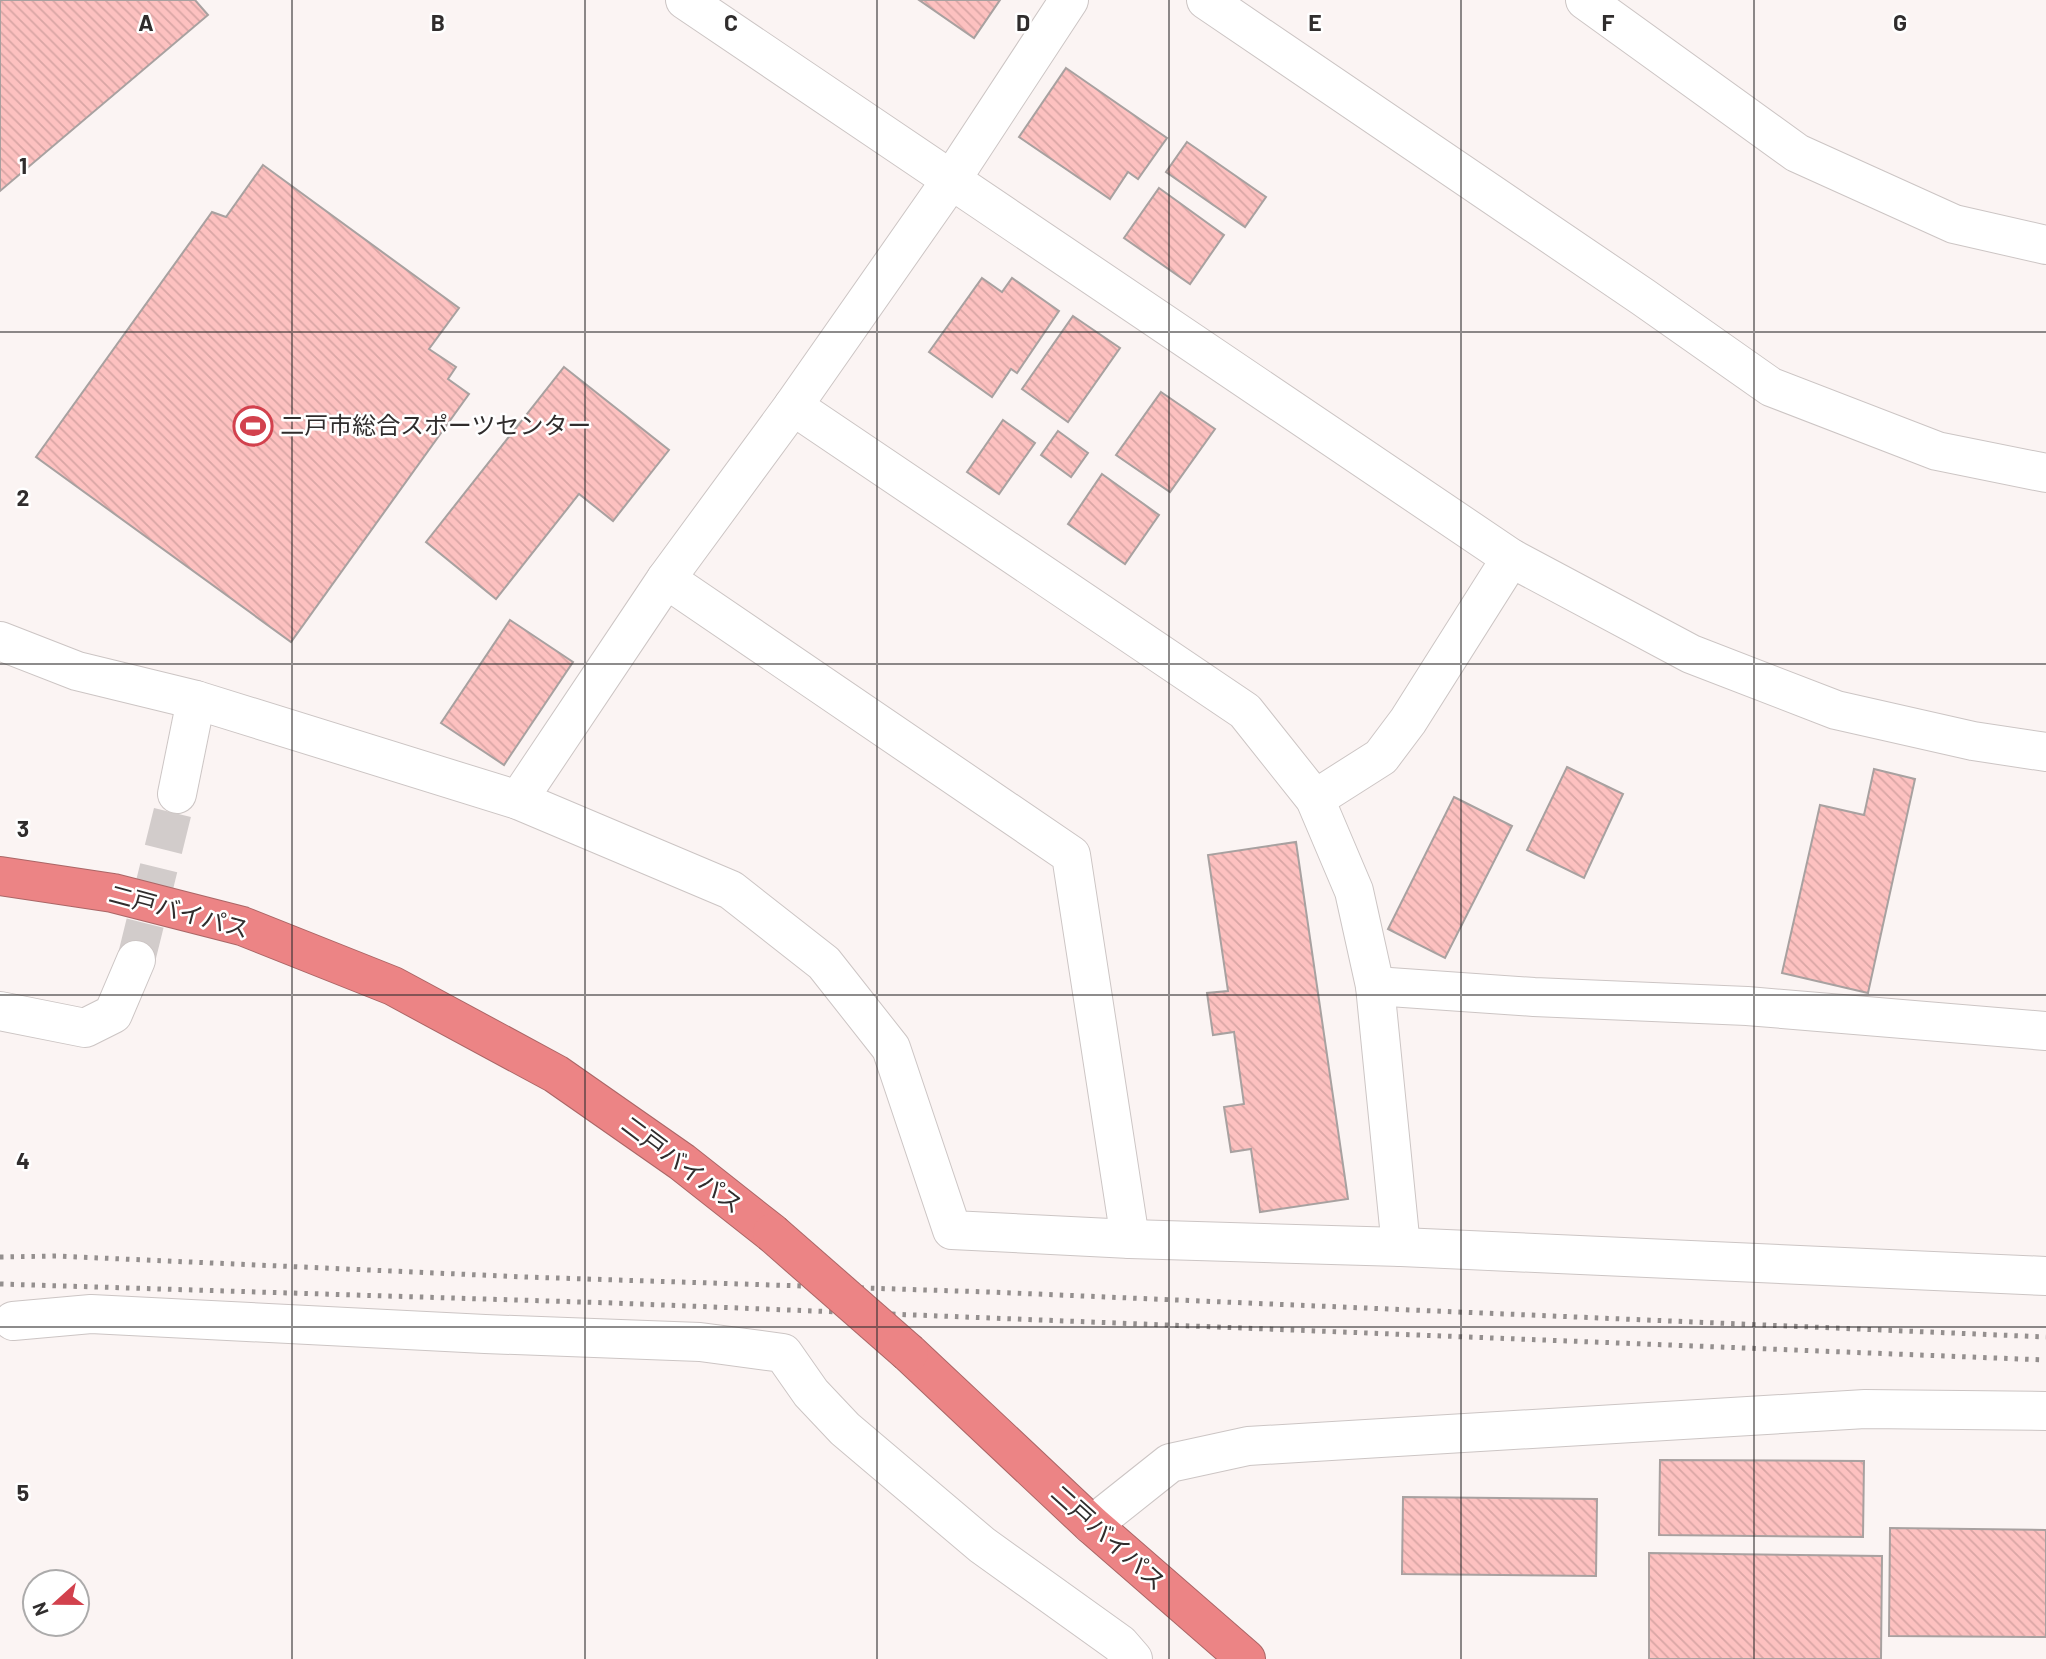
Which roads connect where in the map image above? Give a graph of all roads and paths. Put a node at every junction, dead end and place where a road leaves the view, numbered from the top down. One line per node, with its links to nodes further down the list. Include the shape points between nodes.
1 (685, 0): 5 (street)
2 (1069, 0): 5 (street)
3 (1206, 0): 8 (street, via 1771,387 1937,451)
4 (1585, 0): 6 (street, via 1797,153 1954,224)
5 (951, 180): 7 (street); 9 (street)
6 (2046, 245)
7 (793, 406): 10 (street); 15 (street, via 1245,711)
8 (2046, 473)
9 (1511, 558): 13 (street, via 1691,654 1836,710 1973,741); 15 (street, via 1381,757)
10 (666, 579): 16 (street); 22 (street, via 1071,855)
11 (0, 641): 12 (street, via 77,671)
12 (196, 700): 14 (street); 16 (street)
13 (2046, 752)
14 (177, 794)
15 (1315, 799): 19 (street, via 1354,891)
16 (518, 800): 22 (street, via 731,890 824,963 891,1048 952,1230)
17 (0, 876): 27 (highway, 二戸バイパス, bridge, via 113,893 242,926 393,986 556,1074 682,1162 772,1233 909,1353)
18 (136, 960): 20 (street, via 113,1014 85,1028)
19 (1375, 986): 21 (street, via 1747,1006); 23 (street)
20 (0, 1010)
21 (2046, 1031)
22 (1130, 1239): 23 (street)
23 (1401, 1247): 24 (street)
24 (2046, 1276)
25 (13, 1321): 28 (street, via 91,1314 700,1342 783,1353 811,1393 845,1429 982,1545 1120,1644)
26 (2046, 1411): 27 (street, via 1865,1409 1248,1446 1170,1463)
27 (1092, 1525): 29 (highway, 二戸バイパス)
28 (1133, 1659)
29 (1246, 1659)

